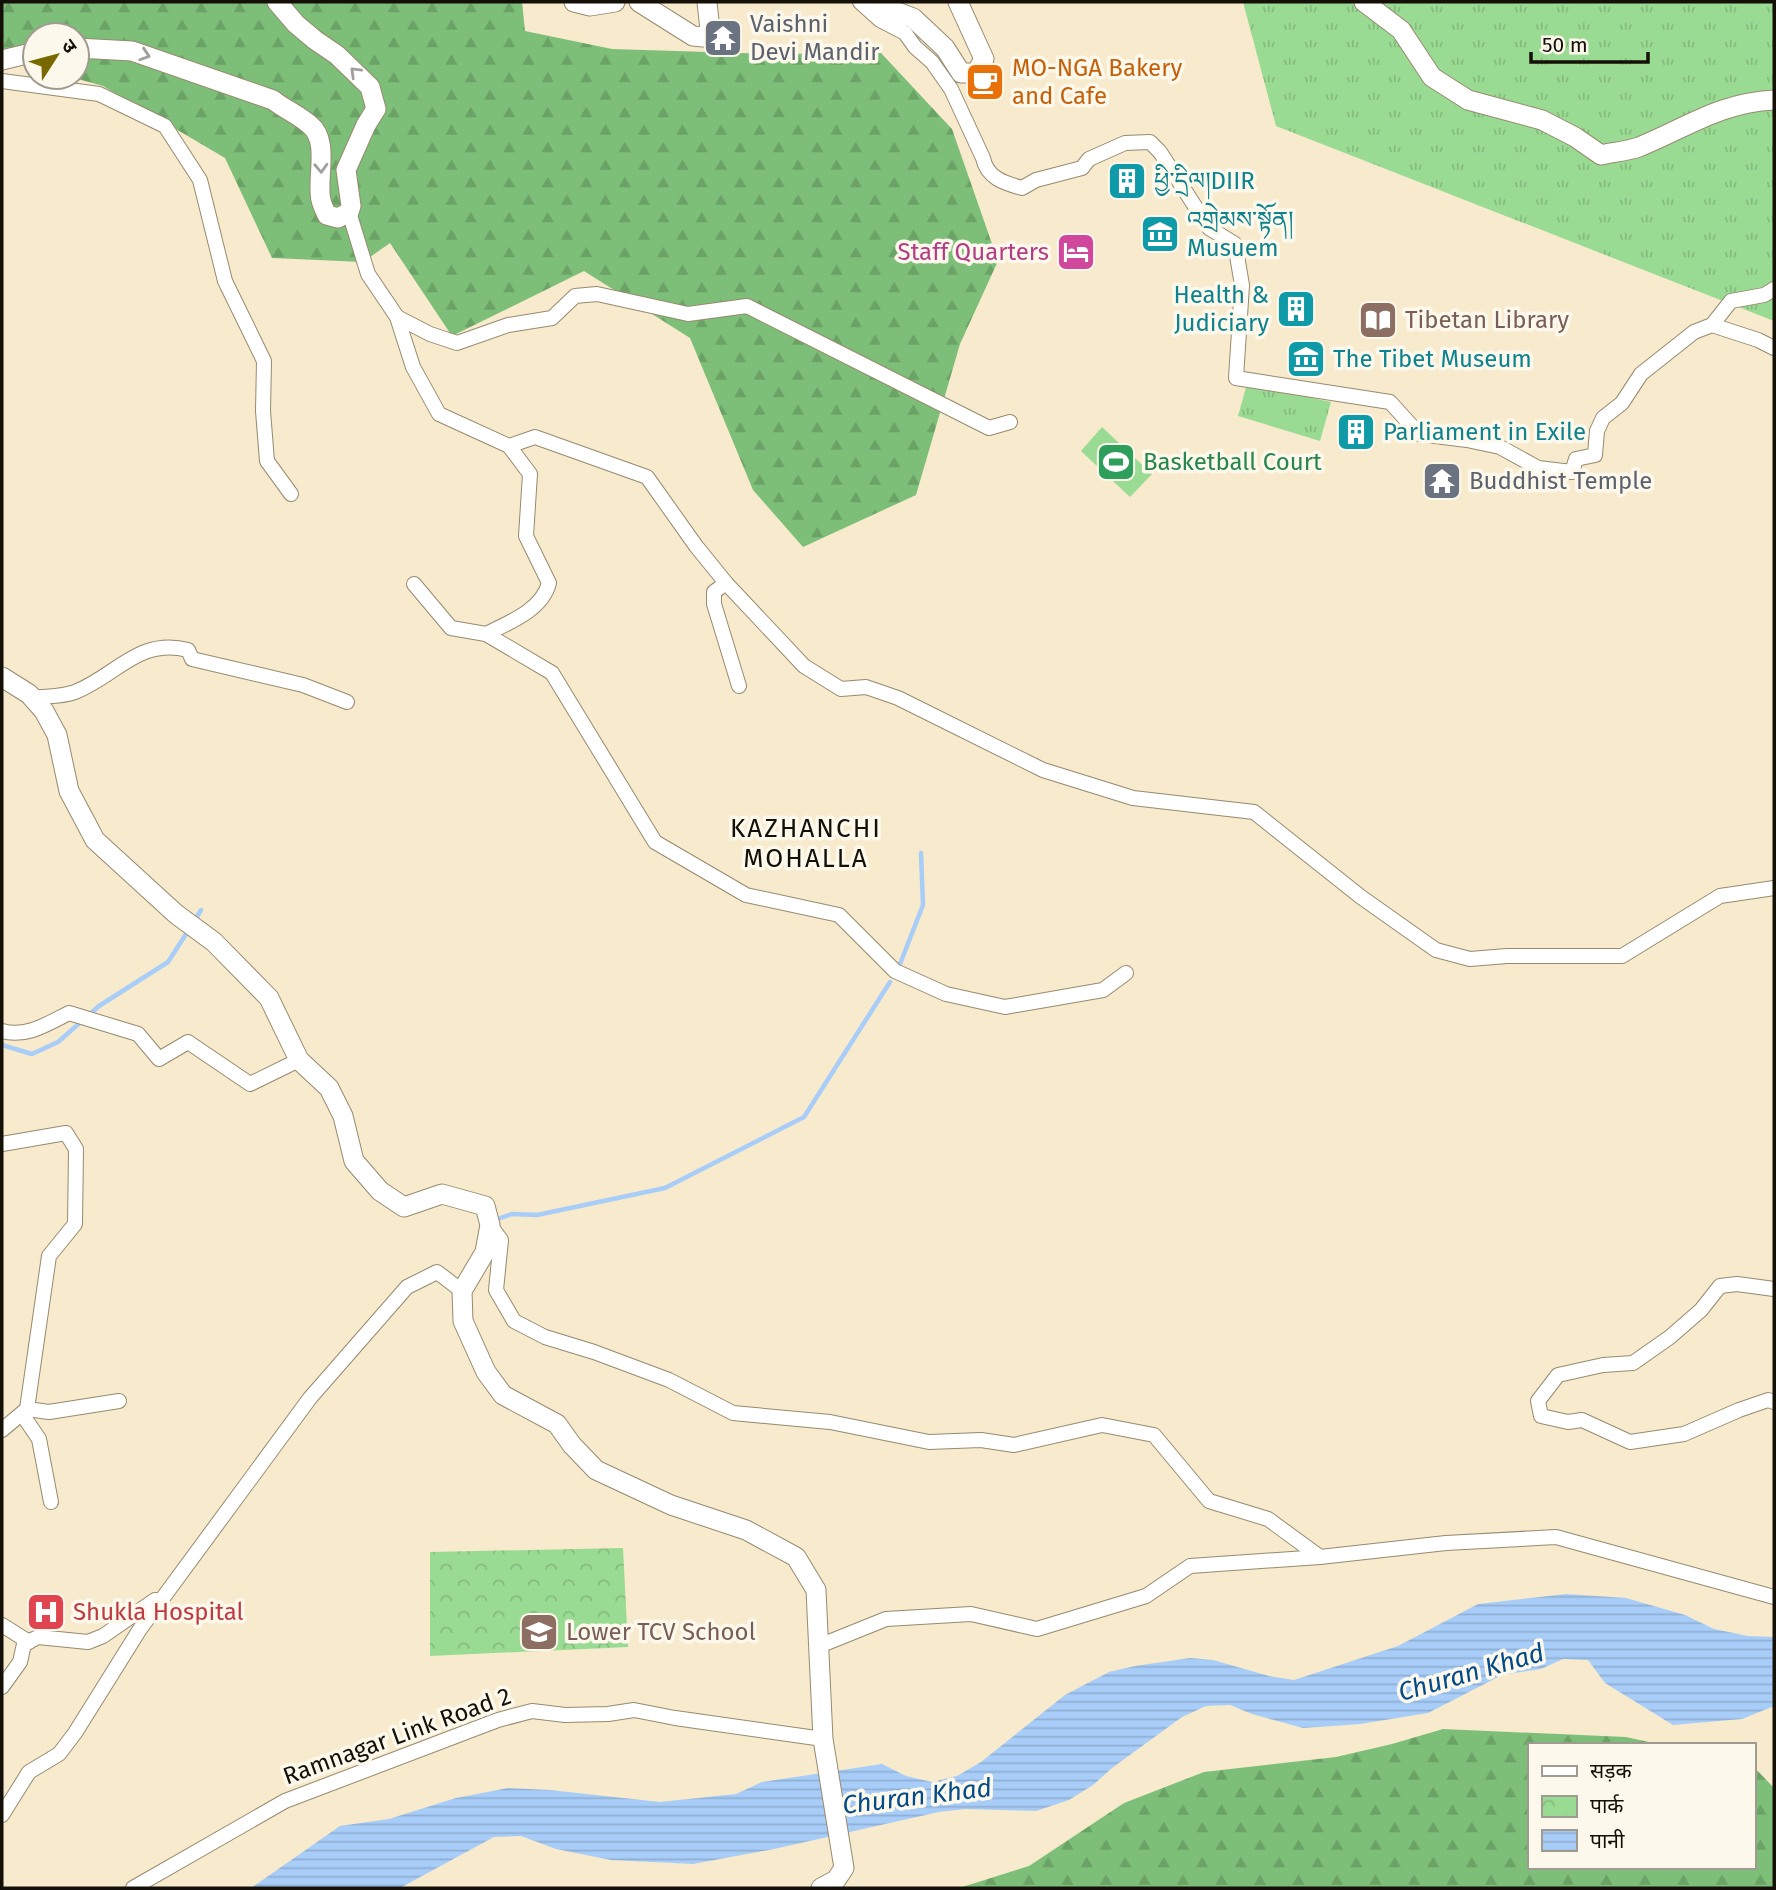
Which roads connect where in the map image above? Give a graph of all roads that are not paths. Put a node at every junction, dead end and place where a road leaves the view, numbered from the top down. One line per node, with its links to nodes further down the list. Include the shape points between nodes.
1 (277, 2): 15 (street, one-way to 1, via 346,170 376,109 370,87)
2 (574, 2): 3 (street, via 590,6)
3 (615, 2)
4 (639, 2): 5 (street, via 693,36 703,37 710,30)
5 (707, 2)
6 (860, 2): 18 (street, via 905,33 932,62 951,89 985,167 999,181 1022,188 1082,168 1089,159 1125,144 1150,142 1160,152 1209,228 1235,244 1242,285 1236,378 1390,402 1419,434 1468,439 1500,447 1538,468 1572,472 1576,459 1595,455 1603,418 1622,402 1641,374 1694,332)
7 (870, 2): 8 (street, via 913,18 945,48 961,73 976,72 984,59)
8 (958, 2)
9 (1364, 2): 14 (street, via 1401,30 1432,77 1468,100 1542,120 1601,155 1637,148 1712,113)
10 (91, 49): 15 (street, one-way to 15, via 132,51 273,100 312,126 320,142 320,199 327,215 338,218)
11 (21, 55): 12 (street)
12 (2, 60)
13 (2, 81): 22 (street, via 99,94 164,126 200,180 225,281 264,361 267,461)
14 (1774, 100)
15 (349, 212): 17 (street, via 368,274)
16 (1774, 289): 18 (street, via 1731,301)
17 (397, 317): 20 (street, via 457,343 508,324 552,318 575,296 597,294 688,314 747,306 989,428); 21 (street, via 413,366 439,414)
18 (1712, 325): 19 (street)
19 (1774, 348)
20 (1010, 422)
21 (509, 446): 23 (street, via 535,437 647,477); 25 (street, via 530,474 526,536 549,583 545,597)
22 (291, 494)
23 (726, 583): 27 (street, via 714,592 714,604); 30 (street, via 804,666 841,689 866,687 898,698 1043,770 1133,798 1254,812 1436,950 1469,959 1622,956 1720,896)
24 (414, 584): 25 (street, via 451,628)
25 (486, 634): 31 (street, via 552,673 655,842 746,895 839,915 895,971 946,994 1005,1007 1103,990)
26 (2, 677): 28 (street)
27 (739, 686)
28 (32, 698): 29 (street, via 74,692 142,652 170,645 188,650 192,659 303,685); 33 (street, via 57,735 69,791 95,840 214,942 269,998)
29 (347, 702)
30 (1774, 888)
31 (1126, 973)
32 (2, 1031): 33 (street, via 16,1035 69,1013 138,1034 159,1059 188,1042 250,1084)
33 (299, 1060): 35 (street, via 328,1088 342,1116 354,1161 380,1191 404,1207 442,1194 485,1206)
34 (2, 1144): 40 (street, via 66,1133 76,1149 75,1224 49,1256)
35 (490, 1225): 37 (street, via 485,1252); 43 (street, via 502,1240 496,1290 514,1321 545,1337 669,1380 733,1413 830,1422 929,1442 981,1440 1014,1445 1102,1425 1154,1435 1209,1501 1268,1519)
36 (1774, 1289): 39 (street, via 1720,1286 1702,1311 1633,1363 1558,1375 1538,1401 1541,1416 1582,1420 1630,1442 1684,1434 1768,1400)
37 (462, 1291): 44 (street, via 437,1272 407,1287 310,1398); 48 (street, via 463,1321 486,1372 503,1395 557,1424 596,1470 671,1506 746,1530 796,1557 816,1590)
38 (119, 1401): 40 (street, via 49,1412)
39 (1774, 1402)
40 (24, 1411): 41 (street); 42 (street, via 39,1439)
41 (2, 1430)
42 (51, 1502)
43 (1320, 1557): 45 (street, via 1556,1537); 48 (street, via 1190,1566 1146,1596 1037,1629 971,1614 886,1619)
44 (170, 1589): 47 (street, via 88,1642 38,1637); 51 (street, via 59,1754 29,1772)
45 (1774, 1597)
46 (2, 1625): 47 (street)
47 (29, 1642): 49 (street)
48 (819, 1646): 50 (street)
49 (2, 1687)
50 (823, 1739): 52 (street, Ramnagar Link Road 2, via 634,1710 608,1714 532,1711 285,1801); 53 (street, via 844,1868 836,1880)
51 (2, 1815)
52 (133, 1888)
53 (821, 1888)

